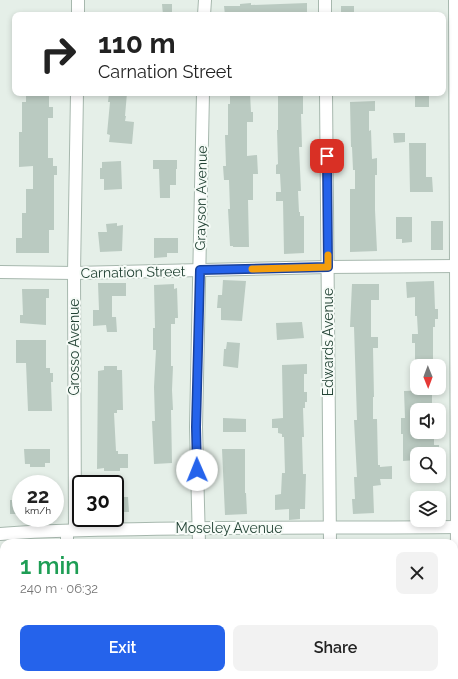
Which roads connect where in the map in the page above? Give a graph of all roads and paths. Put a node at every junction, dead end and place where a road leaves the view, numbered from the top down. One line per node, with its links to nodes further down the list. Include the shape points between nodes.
1 (78, 0): 5 (street)
2 (204, 0): 6 (street)
3 (325, 0): 7 (street)
4 (454, 0): 11 (street)
5 (78, 12)
6 (204, 12)
7 (325, 12)
8 (77, 96): 15 (street, Grosso Avenue)
9 (203, 96): 13 (street, Grayson Avenue)
10 (326, 96): 12 (street, Edwards Avenue)
11 (457, 266): 12 (street, Carnation Street); 16 (street)
12 (328, 267): 13 (street, Carnation Street); 18 (street, Edwards Avenue)
13 (200, 270): 15 (street, Carnation Street); 17 (street, Grayson Avenue, via 196,427)
14 (0, 272): 15 (street, Carnation Street)
15 (74, 273): 19 (street, Grosso Avenue)
16 (458, 527): 18 (street, Moseley Avenue); 24 (street)
17 (198, 528): 18 (street, Moseley Avenue); 19 (street, Moseley Avenue); 22 (street, Grayson Avenue)
18 (330, 528): 23 (street, Edwards Avenue)
19 (71, 530): 20 (street, Moseley Avenue); 21 (street, Grosso Avenue)
20 (0, 534)
21 (68, 539)
22 (199, 539)
23 (330, 539)
24 (458, 539)

